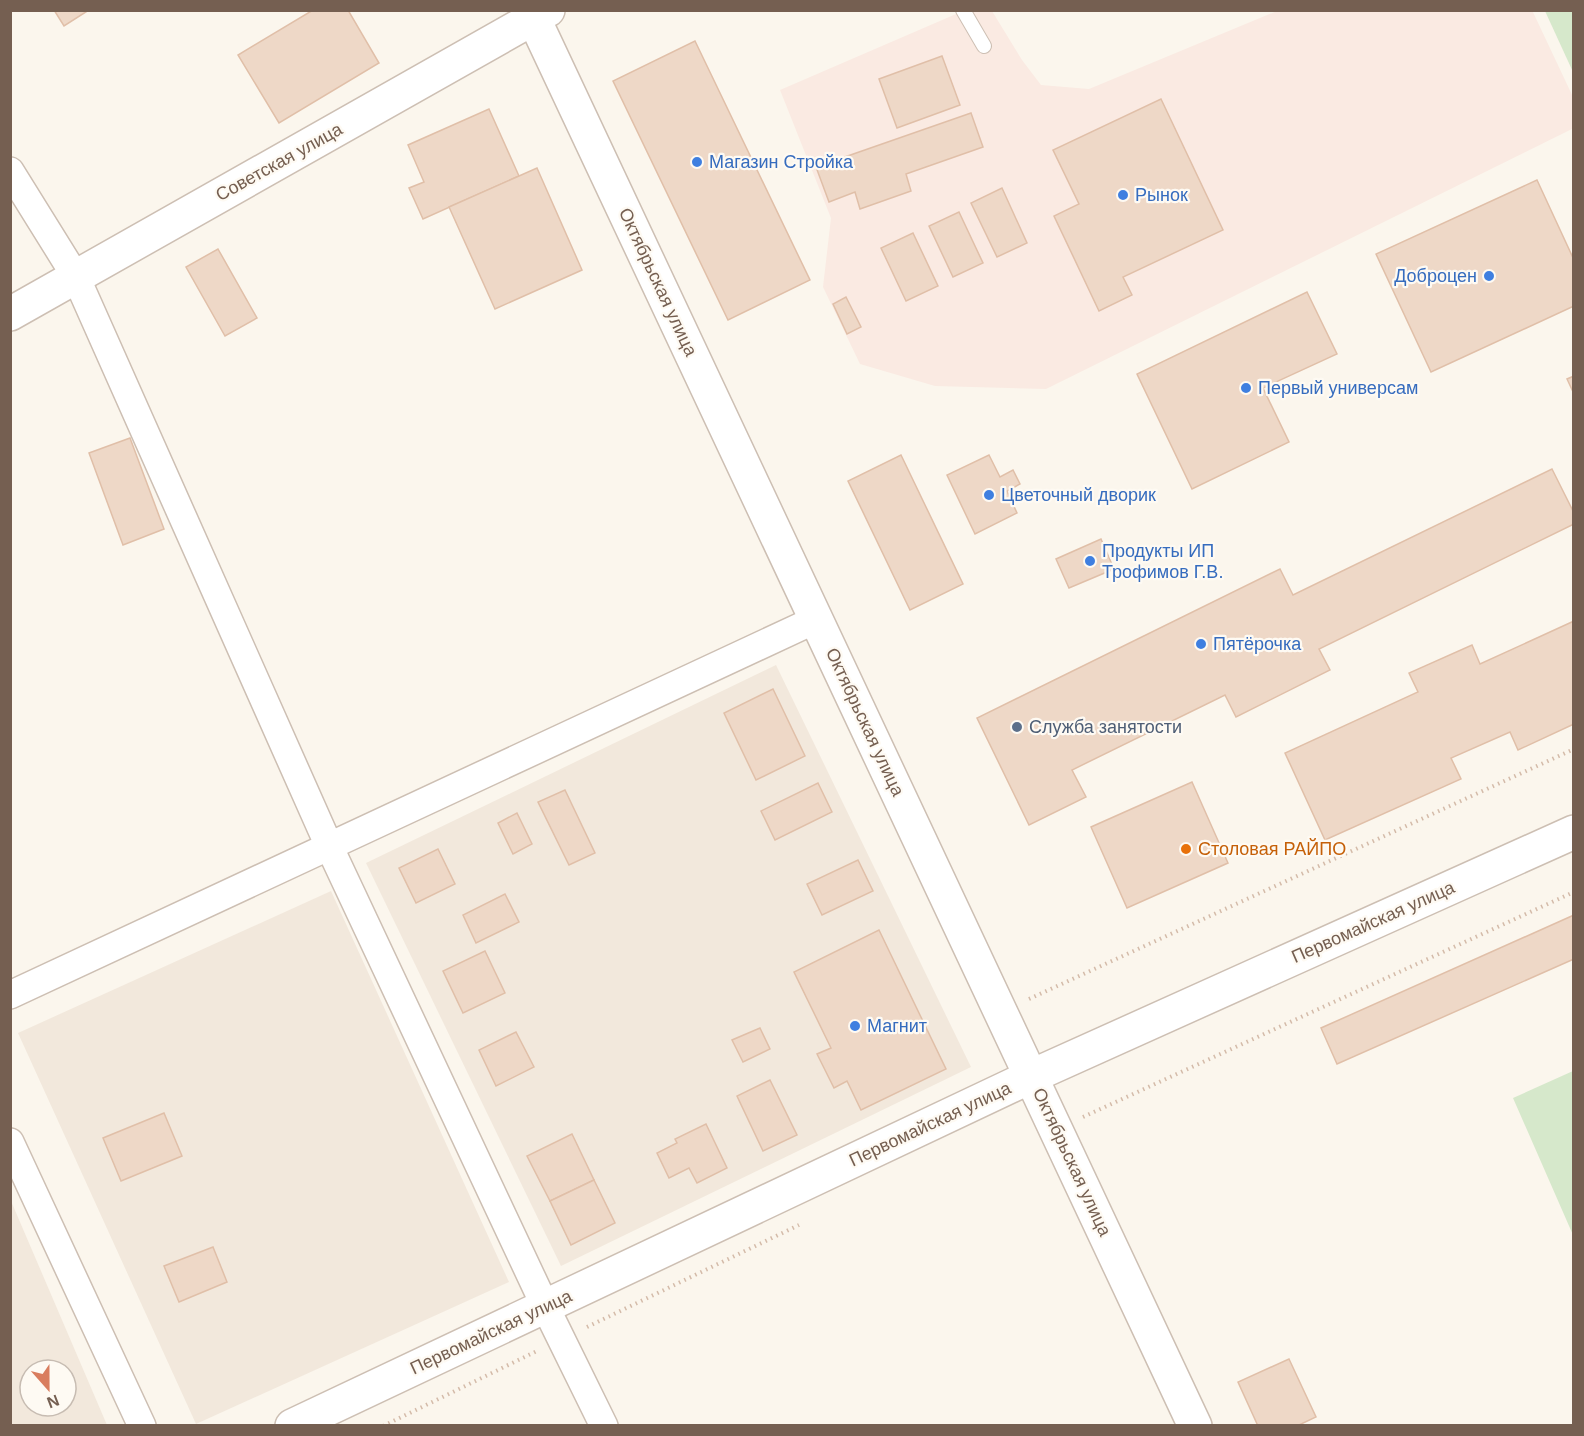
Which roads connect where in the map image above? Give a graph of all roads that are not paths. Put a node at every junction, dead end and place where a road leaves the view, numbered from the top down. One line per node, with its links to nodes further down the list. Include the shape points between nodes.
1 (963, 10): 3 (lane)
2 (541, 14): 5 (street, Советская улица); 7 (street, Октябрьская улица)
3 (984, 46)
4 (10, 171): 5 (street)
5 (76, 276): 6 (street, Советская улица); 9 (street)
6 (10, 314)
7 (817, 619): 9 (street); 11 (street, Октябрьская улица)
8 (1574, 832): 11 (street, Первомайская улица)
9 (329, 846): 10 (street); 13 (street)
10 (10, 995)
11 (1032, 1076): 13 (street, Первомайская улица); 17 (street, Октябрьская улица)
12 (10, 1142): 14 (street)
13 (545, 1306): 15 (street, Первомайская улица); 16 (street)
14 (142, 1425)
15 (292, 1425)
16 (604, 1425)
17 (1195, 1425)

